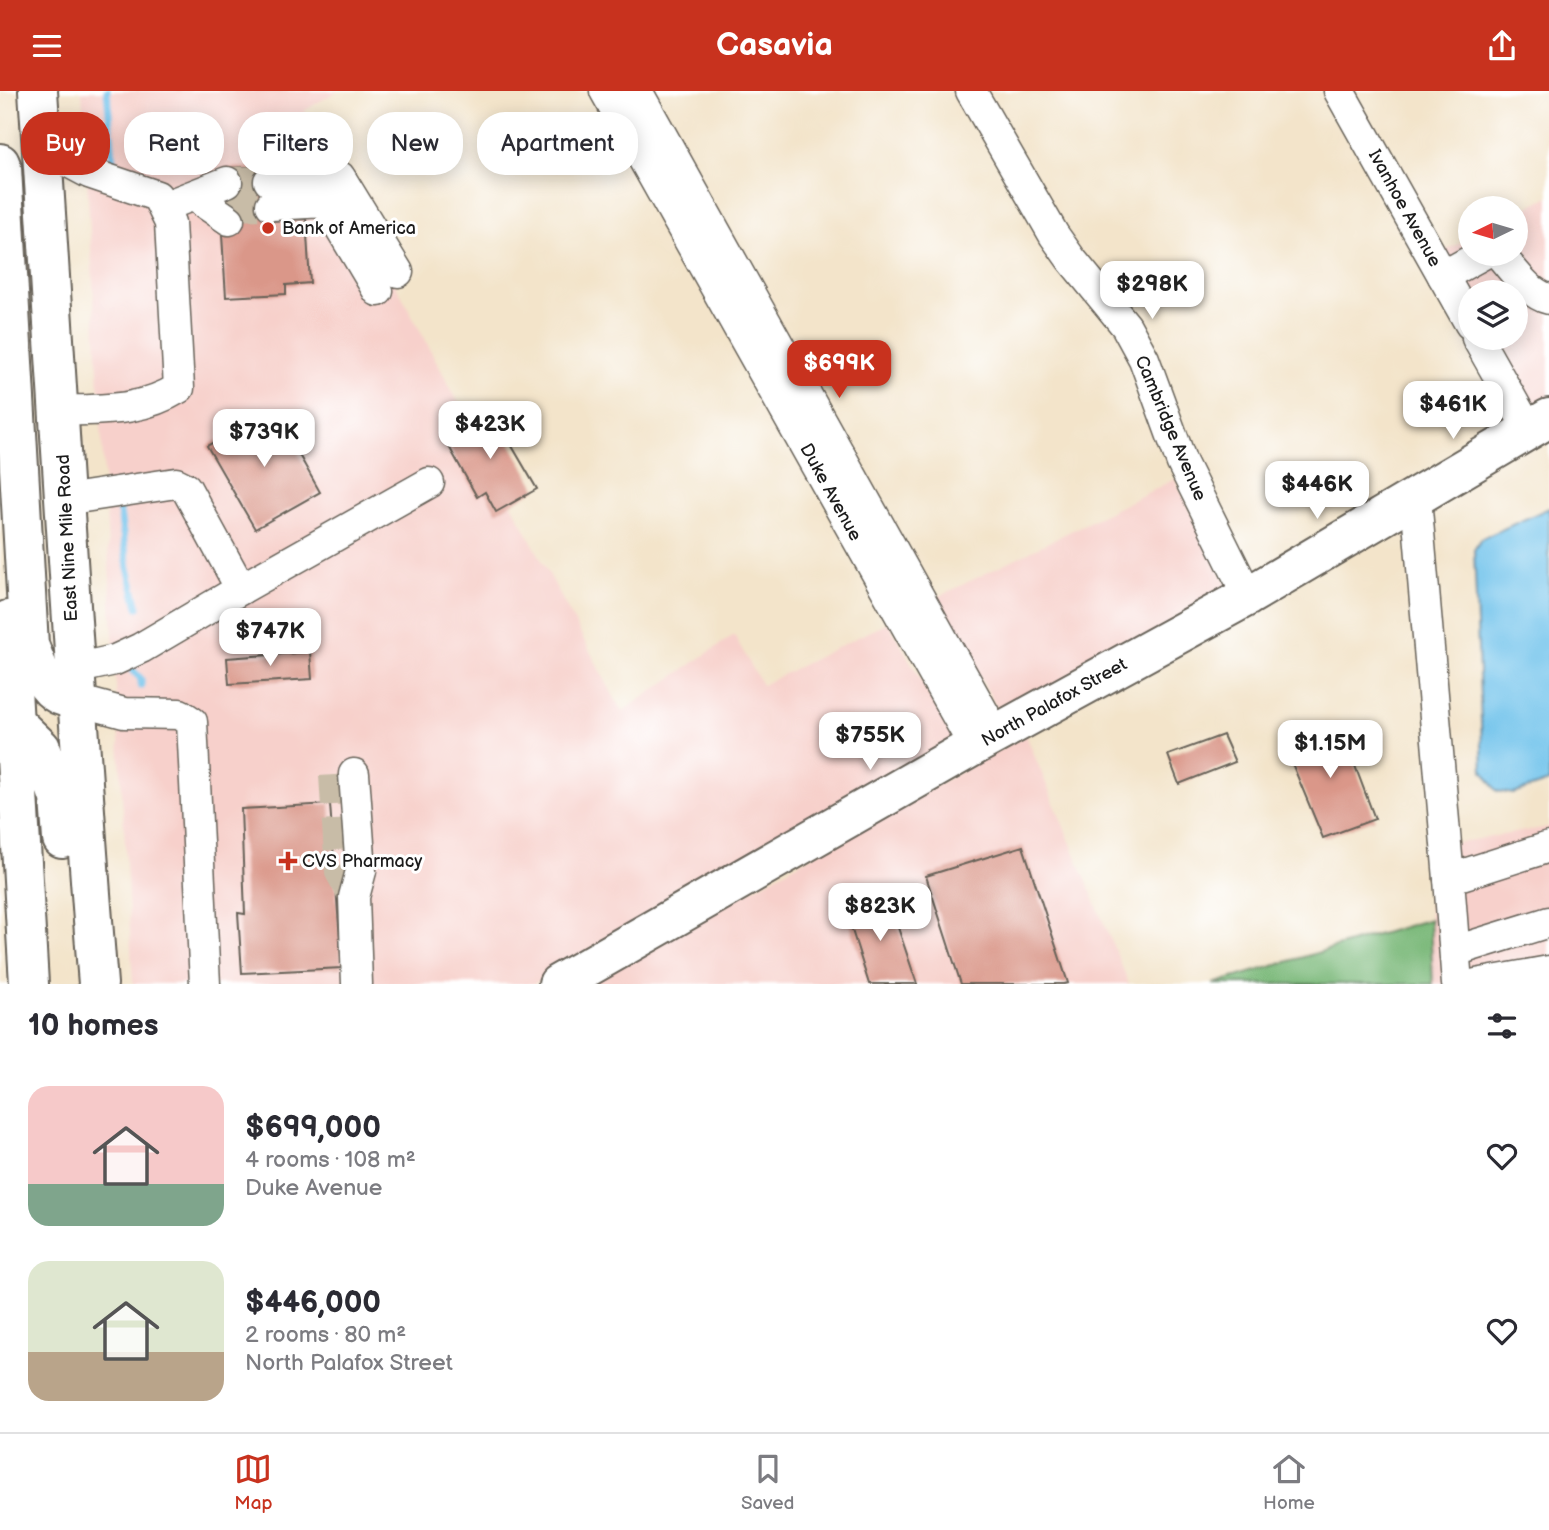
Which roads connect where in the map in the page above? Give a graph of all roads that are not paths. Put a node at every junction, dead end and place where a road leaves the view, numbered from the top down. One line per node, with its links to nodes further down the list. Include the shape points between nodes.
1 (16, 91): 14 (main road, via 27,209)
2 (38, 91): 7 (main road, East Nine Mile Road)
3 (605, 91): 33 (street, Duke Avenue)
4 (637, 91): 33 (street, Duke Avenue)
5 (971, 91): 29 (street, Cambridge Avenue, via 1054,235 1126,326 1144,359 1182,463)
6 (1339, 91): 17 (street, Ivanhoe Avenue)
7 (39, 112)
8 (0, 163): 21 (main road)
9 (44, 175): 14 (main road, East Nine Mile Road)
10 (95, 175): 13 (street, via 157,196)
11 (270, 193): 11 (street, via 319,214 386,279 359,180 346,170 327,167)
12 (194, 196): 12 (street, via 228,195); 13 (street)
13 (163, 207): 22 (street, via 170,223 179,388 136,407)
14 (49, 254): 22 (main road, East Nine Mile Road)
15 (1461, 266): 17 (street)
16 (1510, 266): 18 (street, via 1532,291)
17 (1443, 276): 19 (street, Ivanhoe Avenue)
18 (1549, 299)
19 (1458, 303)
20 (1487, 350): 23 (street)
21 (8, 403): 22 (street); 30 (main road, via 31,413 39,435 48,569); 31 (main road, via 29,645 50,688 57,694)
22 (59, 406): 27 (main road, East Nine Mile Road)
23 (1539, 424): 26 (main road, North Palafox Street)
24 (0, 481): 32 (main road)
25 (429, 483): 28 (street)
26 (1416, 498): 29 (main road, North Palafox Street); 37 (street)
27 (64, 500): 28 (street, via 176,483 186,488); 30 (main road, East Nine Mile Road)
28 (241, 589): 31 (street)
29 (1248, 596): 33 (main road, North Palafox Street)
30 (72, 627): 31 (main road, East Nine Mile Road)
31 (75, 685): 44 (main road, East Nine Mile Road); 45 (street, via 124,713 180,714 192,722)
32 (7, 722): 34 (main road); 43 (main road, via 41,748 60,798)
33 (985, 740): 47 (main road, North Palafox Street)
34 (17, 772): 41 (main road); 42 (main road, via 40,813)
35 (354, 774): 46 (street, via 361,871 354,897)
36 (1549, 847): 37 (street)
37 (1449, 879): 39 (street)
38 (1549, 922): 39 (street)
39 (1455, 951): 48 (street)
40 (1549, 971): 49 (street)
41 (29, 984)
42 (50, 984)
43 (73, 984)
44 (98, 984)
45 (205, 984)
46 (357, 984)
47 (558, 984)
48 (1457, 984)
49 (1476, 984)

